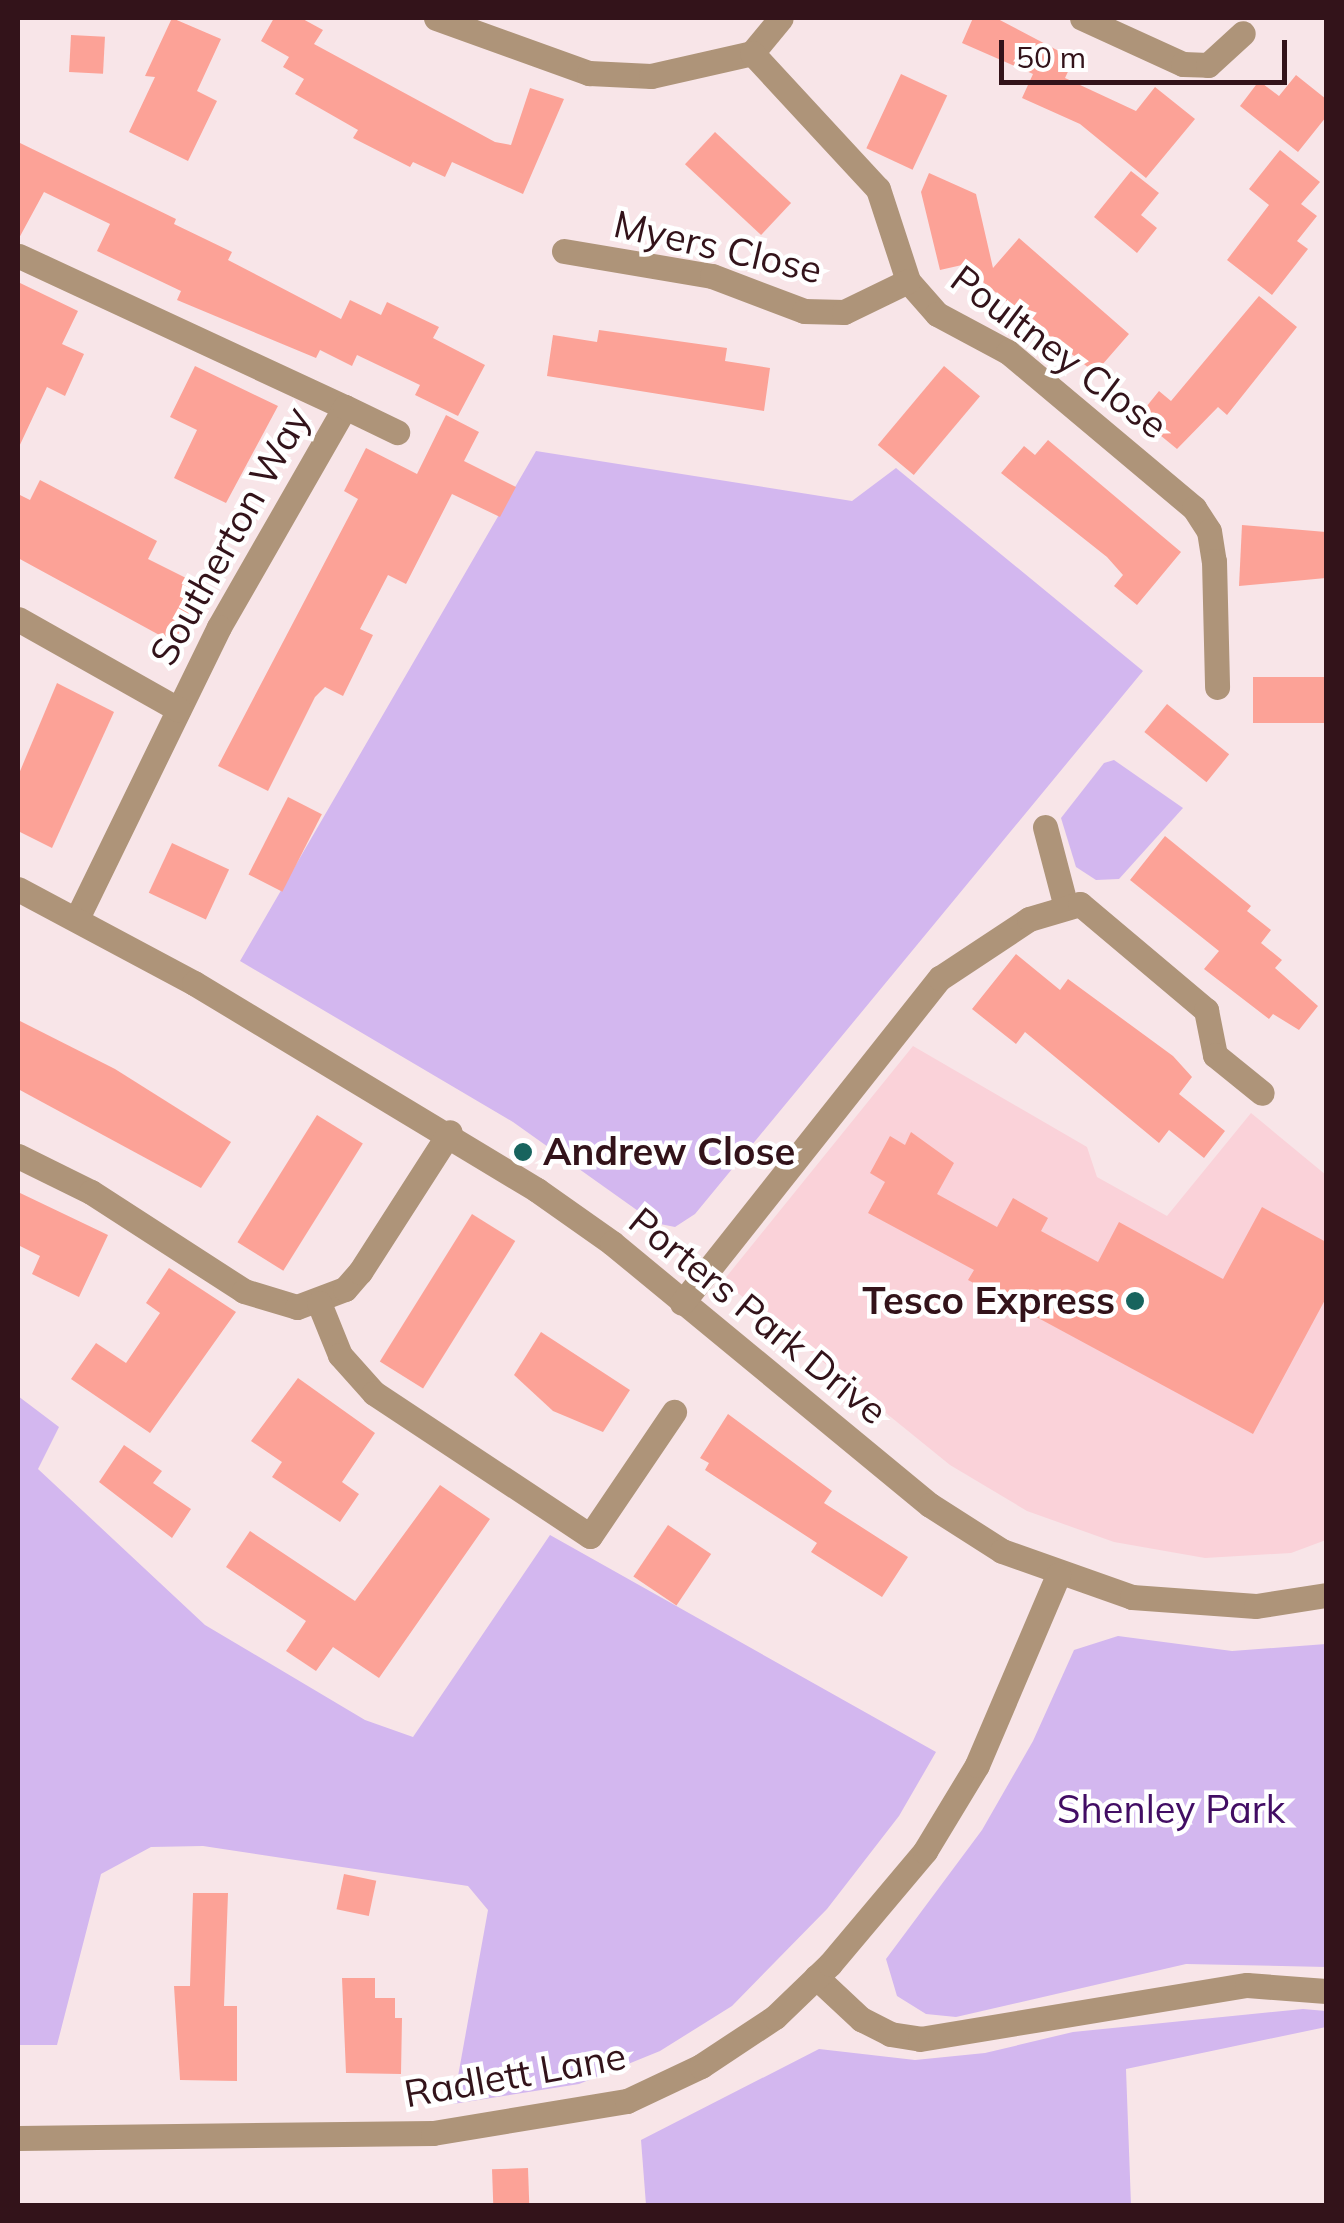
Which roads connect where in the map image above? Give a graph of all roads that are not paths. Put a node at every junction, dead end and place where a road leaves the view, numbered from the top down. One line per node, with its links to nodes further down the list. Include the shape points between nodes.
1 (436, 18): 5 (street, via 589,73 651,76)
2 (782, 18): 5 (street)
3 (1082, 18): 4 (street, via 1182,64 1208,65)
4 (1243, 33)
5 (752, 53): 8 (street, Poultney Close, via 878,188)
6 (564, 251): 8 (street, Myers Close, via 712,276 804,311 844,312)
7 (19, 256): 9 (street, Southerton Way)
8 (908, 281): 12 (street, Poultney Close, via 937,314 1008,352 1194,508 1209,531 1214,562)
9 (345, 406): 10 (street); 13 (street, Southerton Way)
10 (397, 432)
11 (18, 619): 13 (street)
12 (1216, 686)
13 (178, 709): 17 (street, Southerton Way)
14 (1046, 826): 16 (street)
15 (18, 889): 17 (street, Porters Park Drive)
16 (1066, 908): 18 (street, via 1080,904 1206,1010 1215,1055); 21 (street, via 988,941 940,978)
17 (78, 916): 19 (street, Porters Park Drive)
18 (1262, 1093)
19 (450, 1132): 21 (street, Porters Park Drive, via 612,1243); 22 (street, via 360,1272)
20 (18, 1156): 22 (street, via 91,1192 270,1304)
21 (682, 1303): 24 (street, Porters Park Drive, via 930,1506 1002,1551)
22 (319, 1304): 23 (street, via 340,1355 374,1393 590,1536)
23 (674, 1412)
24 (1058, 1575): 25 (street, Porters Park Drive, via 1132,1597 1196,1605 1256,1606); 26 (street, Radlett Lane, via 977,1765 925,1851)
25 (1326, 1595)
26 (816, 1977): 27 (street, via 861,2018 890,2034 920,2039 1248,1985); 28 (street, Radlett Lane, via 775,2017 700,2066 627,2101 433,2133)
27 (1326, 1991)
28 (18, 2138)

